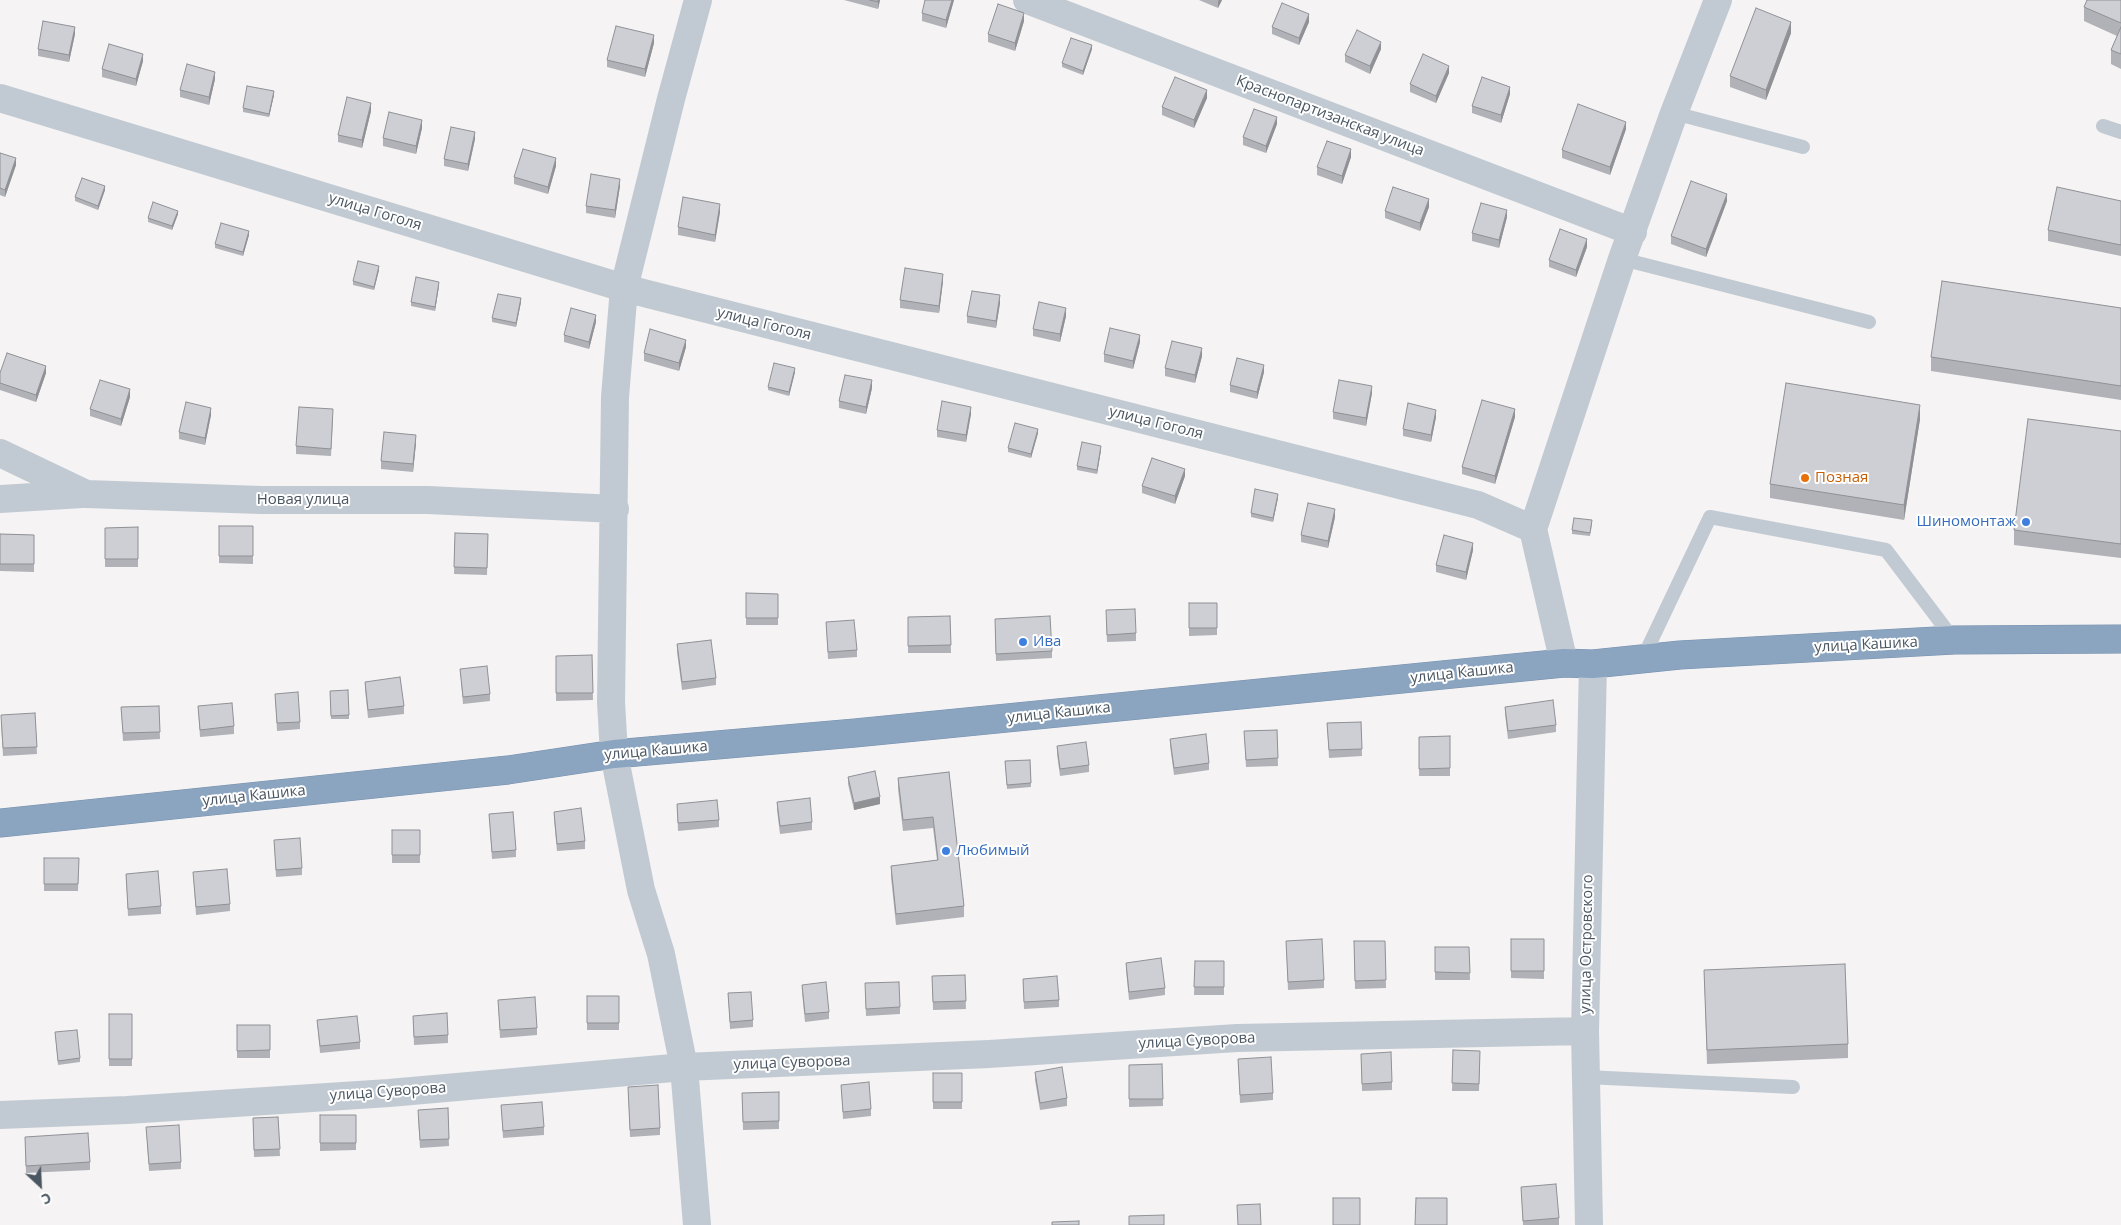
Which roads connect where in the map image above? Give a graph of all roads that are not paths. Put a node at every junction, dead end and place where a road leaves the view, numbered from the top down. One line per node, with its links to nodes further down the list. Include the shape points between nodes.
1 (698, 0): 11 (street)
2 (1027, 0): 9 (street, Краснопартизанская улица)
3 (1718, 0): 5 (street)
4 (0, 98): 11 (street, улица Гоголя)
5 (1674, 113): 8 (lane); 9 (street)
6 (2103, 126): 7 (lane)
7 (2121, 132)
8 (1803, 147)
9 (1633, 232): 10 (street)
10 (1622, 259): 12 (lane); 17 (street)
11 (624, 288): 16 (street, via 615,397); 17 (street, улица Гоголя, via 1478,505)
12 (1869, 322)
13 (0, 453): 14 (street, Новая улица)
14 (86, 494): 15 (street); 16 (street, Новая улица, via 261,500 428,500)
15 (0, 499)
16 (615, 509): 23 (street, via 610,702)
17 (1532, 529): 21 (street)
18 (2121, 639): 19 (highway, улица Кашика)
19 (1954, 640): 20 (highway, улица Кашика); 20 (lane, via 1886,550 1710,517)
20 (1643, 658): 22 (highway, улица Кашика)
21 (1564, 663): 22 (highway, улица Кашика); 23 (highway, улица Кашика)
22 (1593, 664): 25 (street, улица Островского)
23 (614, 754): 24 (highway, улица Кашика, via 499,771); 26 (street, via 641,890 661,954)
24 (0, 823)
25 (1585, 1031): 26 (street, улица Суворова, via 1237,1038 989,1054); 27 (street, улица Островского)
26 (684, 1067): 29 (street, улица Суворова, via 389,1093); 30 (street)
27 (1586, 1077): 28 (lane); 31 (street, улица Островского)
28 (1793, 1087)
29 (0, 1115)
30 (697, 1225)
31 (1589, 1225)

